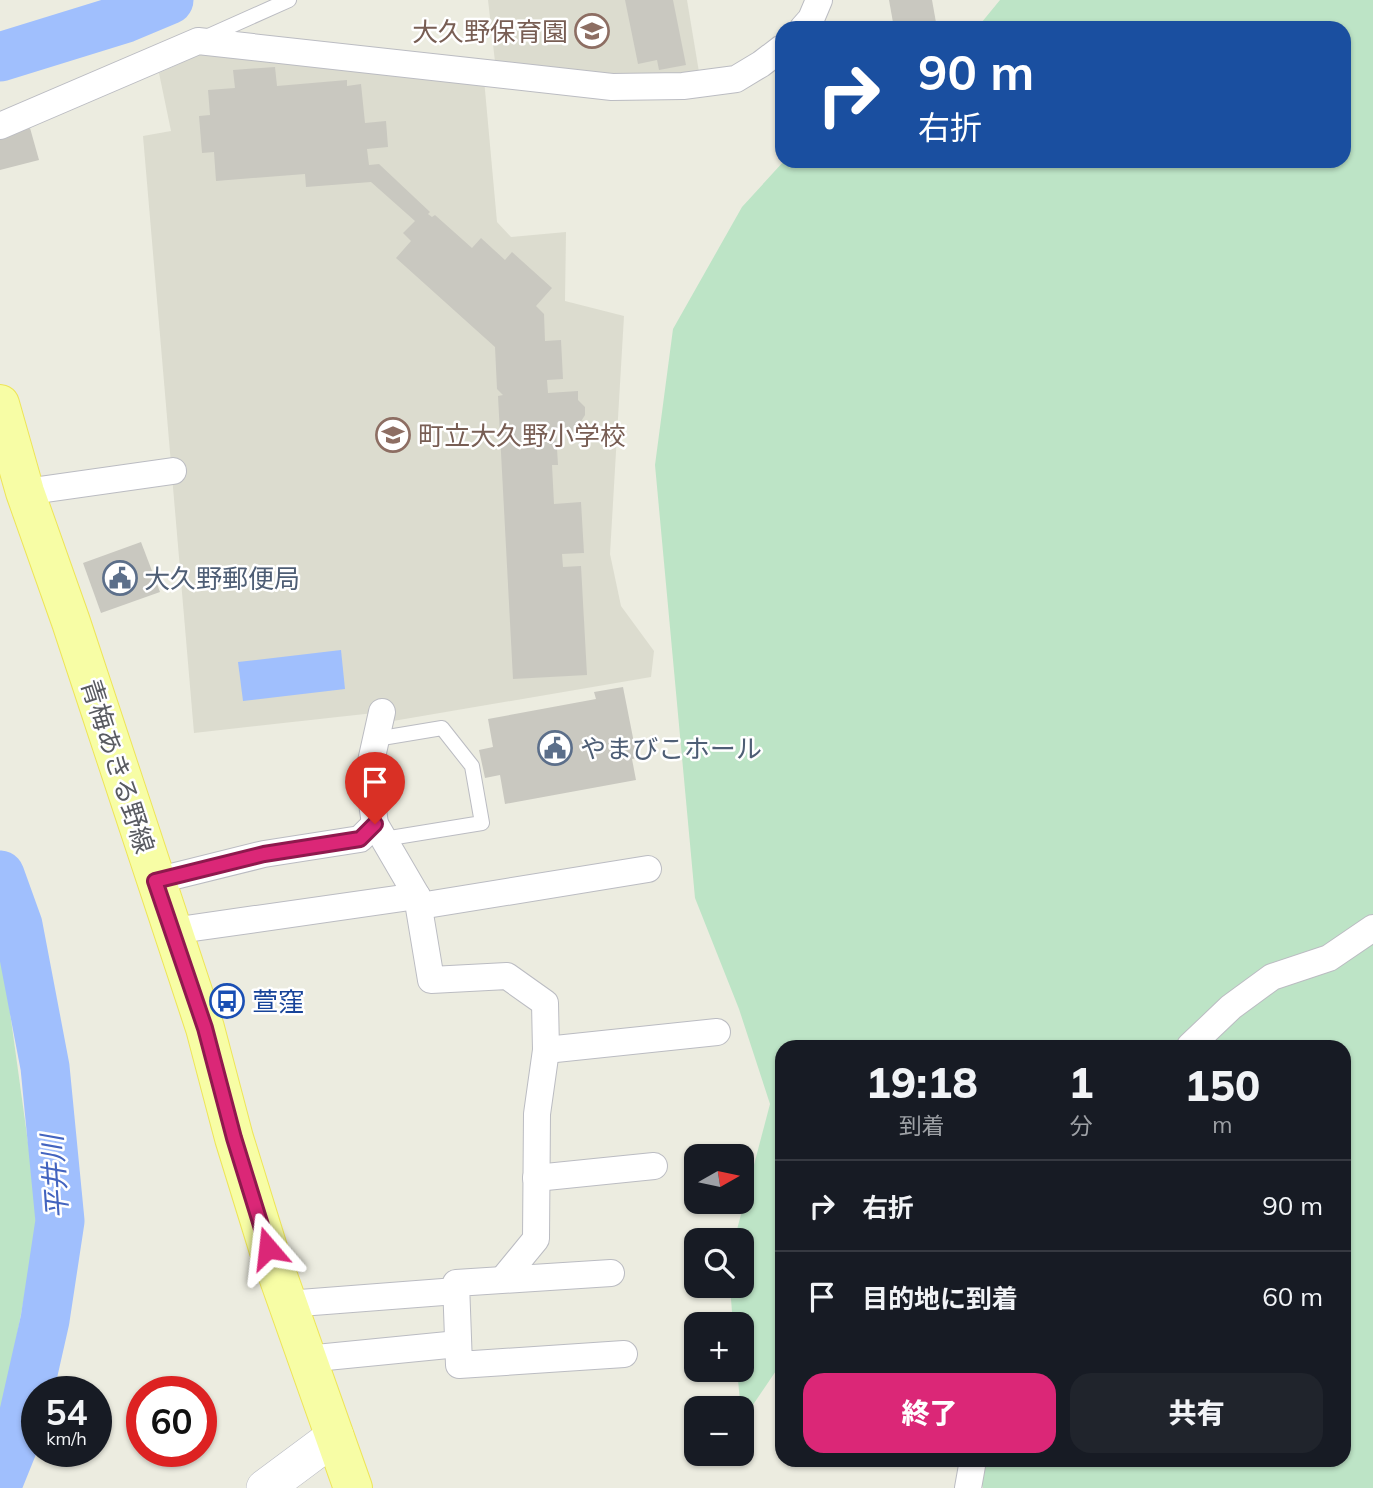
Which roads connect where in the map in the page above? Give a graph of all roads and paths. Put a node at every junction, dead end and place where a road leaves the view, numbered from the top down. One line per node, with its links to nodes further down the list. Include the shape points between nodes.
1 (289, 0): 4 (lane)
2 (819, 0): 3 (street)
3 (809, 21)
4 (198, 41): 5 (street, via 612,87 683,86 736,79); 6 (street)
5 (775, 53)
6 (0, 126)
7 (0, 404): 9 (main road, 青梅あきる野線)
8 (173, 471): 9 (street)
9 (25, 492): 14 (main road, 青梅あきる野線)
10 (382, 712): 11 (street)
11 (376, 739): 12 (street, via 368,775); 12 (lane, via 442,728 472,766 482,823)
12 (379, 832): 14 (street); 15 (street)
13 (648, 869): 15 (street)
14 (155, 881): 17 (main road, 青梅あきる野線)
15 (419, 901): 17 (street); 20 (street, via 430,980 507,976 545,1003)
16 (1373, 928): 19 (street, via 1329,958 1272,977)
17 (172, 932): 26 (main road, 青梅あきる野線)
18 (717, 1032): 20 (street)
19 (1196, 1040)
20 (546, 1050): 22 (street, via 537,1114)
21 (654, 1166): 22 (street)
22 (536, 1178): 24 (street, via 536,1239)
23 (611, 1273): 24 (street)
24 (504, 1279): 25 (street, via 456,1283)
25 (456, 1291): 26 (street); 27 (street)
26 (287, 1304): 29 (main road, 青梅あきる野線)
27 (458, 1344): 28 (street, via 459,1365); 29 (street)
28 (624, 1354)
29 (306, 1359): 30 (main road, 青梅あきる野線)
30 (335, 1436): 32 (main road); 33 (main road, 青梅あきる野線)
31 (972, 1467): 34 (street)
32 (265, 1488)
33 (353, 1488)
34 (968, 1488)

